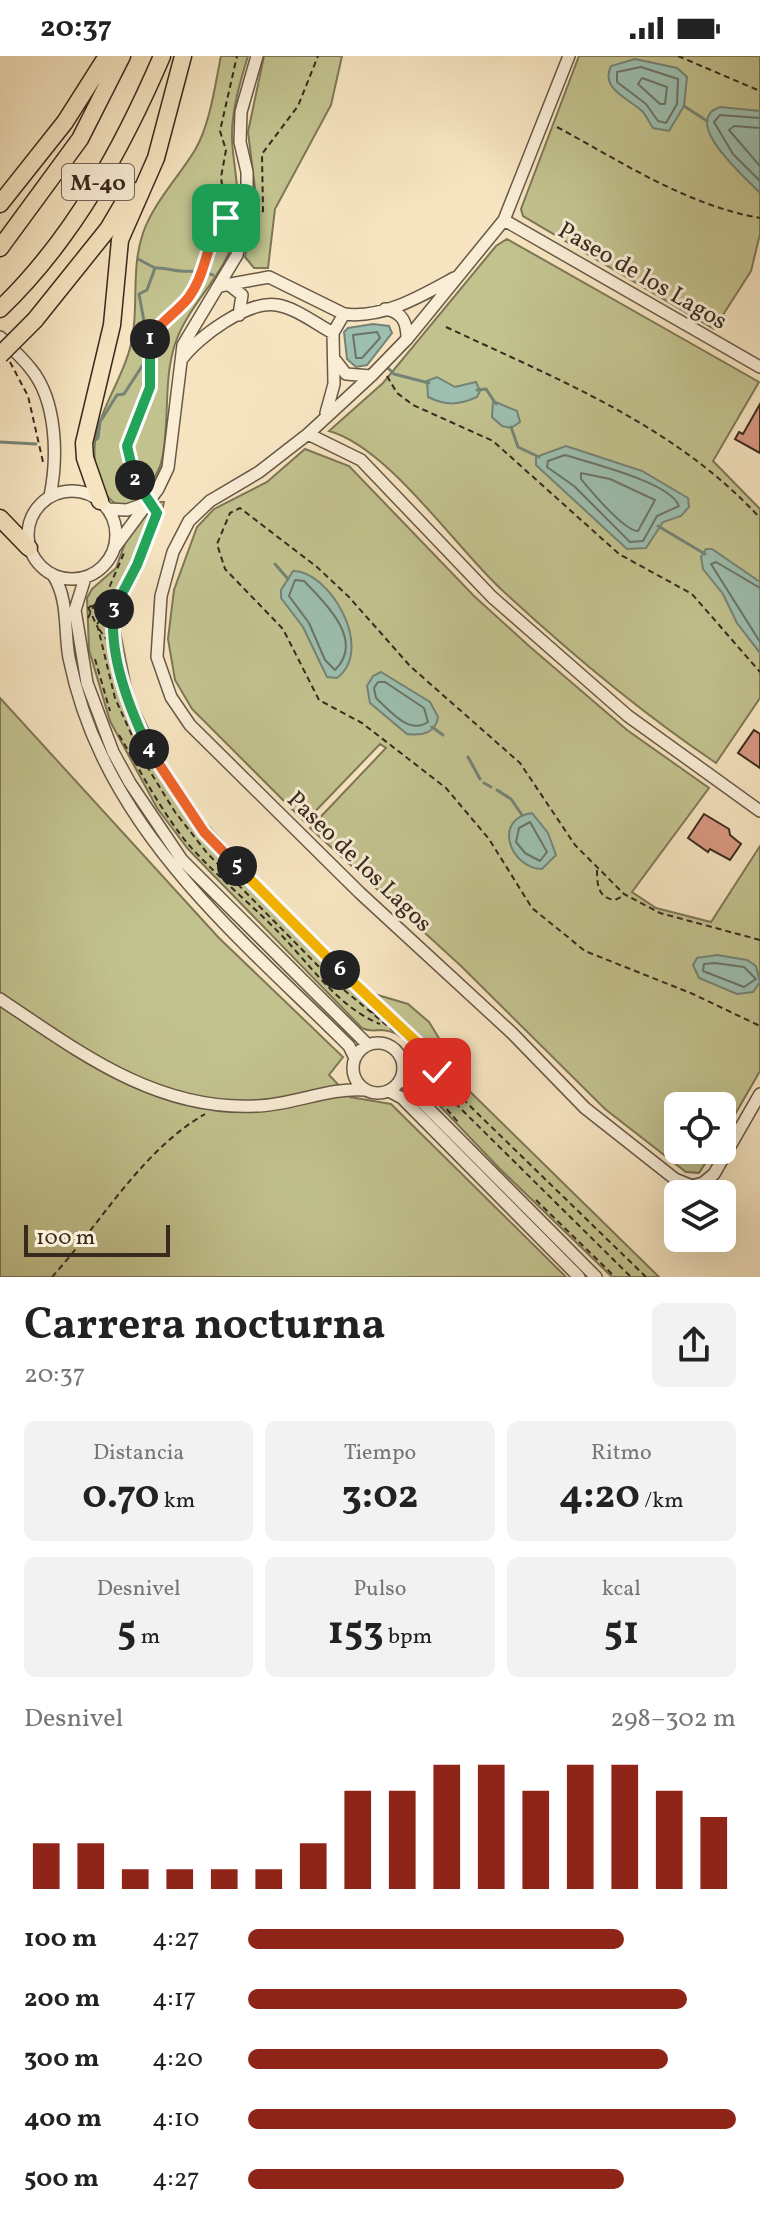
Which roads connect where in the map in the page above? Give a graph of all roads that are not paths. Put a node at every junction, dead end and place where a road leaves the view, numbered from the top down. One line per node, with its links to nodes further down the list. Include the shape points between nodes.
1 (107, 56): 8 (highway, via 65,122)
2 (122, 56): 10 (highway, M-40, via 80,139)
3 (162, 56): 15 (highway, M-40, via 132,125 86,202)
4 (183, 56): 7 (highway)
5 (257, 56): 11 (street, via 241,112 246,213)
6 (569, 56): 9 (street, Paseo de los Lagos)
7 (170, 109): 24 (highway, bridge, via 108,229); 32 (highway, via 156,158 120,240 112,325 86,426 85,458)
8 (0, 204)
9 (504, 220): 12 (street, Paseo de los Lagos); 27 (street, Paseo de los Lagos)
10 (0, 248)
11 (237, 255): 13 (street); 14 (street)
12 (458, 276): 16 (street, Paseo de los Lagos); 23 (street, Paseo de los Lagos)
13 (248, 278): 14 (street); 17 (street, via 278,279)
14 (224, 285): 18 (street, via 242,295); 19 (street)
15 (0, 309)
16 (385, 309): 17 (street, Paseo de los Lagos); 23 (street, via 401,316)
17 (344, 314): 21 (street)
18 (239, 315): 20 (street); 21 (street, via 257,306 277,305)
19 (197, 319): 20 (street); 26 (street)
20 (209, 332): 26 (street)
21 (333, 333): 25 (street)
22 (0, 337): 31 (street, via 32,370 45,397 53,445)
23 (407, 339): 28 (street, Paseo de los Lagos)
24 (5, 357)
25 (334, 357): 28 (street, via 346,374); 29 (street)
26 (178, 364): 33 (street, via 168,468)
27 (760, 367)
28 (372, 375): 29 (street, Paseo de los Lagos)
29 (326, 414): 30 (street, Paseo de los Lagos)
30 (308, 434): 39 (street, via 361,460 492,597 628,716); 47 (street, Paseo de los Lagos, via 201,508 173,552 161,596 157,657 181,715 585,1108 675,1179 692,1186 709,1179)
31 (50, 496): 32 (street, via 76,491); 35 (street, via 33,513)
32 (104, 505): 33 (street, via 127,510); 36 (street)
33 (150, 505): 36 (street)
34 (0, 518): 35 (highway)
35 (29, 548): 37 (street)
36 (120, 549): 38 (street)
37 (53, 575): 38 (street); 42 (street, via 62,593 76,687 119,789 173,868 349,1046)
38 (85, 578): 41 (street, via 75,610 87,683 113,752 158,828 215,895)
39 (760, 811)
40 (0, 999): 45 (street, via 136,1085 220,1106 259,1106)
41 (368, 1045): 42 (street); 43 (street, via 396,1049)
42 (354, 1062): 44 (street, via 356,1080); 45 (street)
43 (403, 1076): 46 (street); 49 (street, via 410,1090)
44 (366, 1090): 45 (street); 46 (street)
45 (331, 1091)
46 (389, 1091): 48 (street, via 402,1098)
47 (760, 1094)
48 (579, 1277)
49 (596, 1277)

